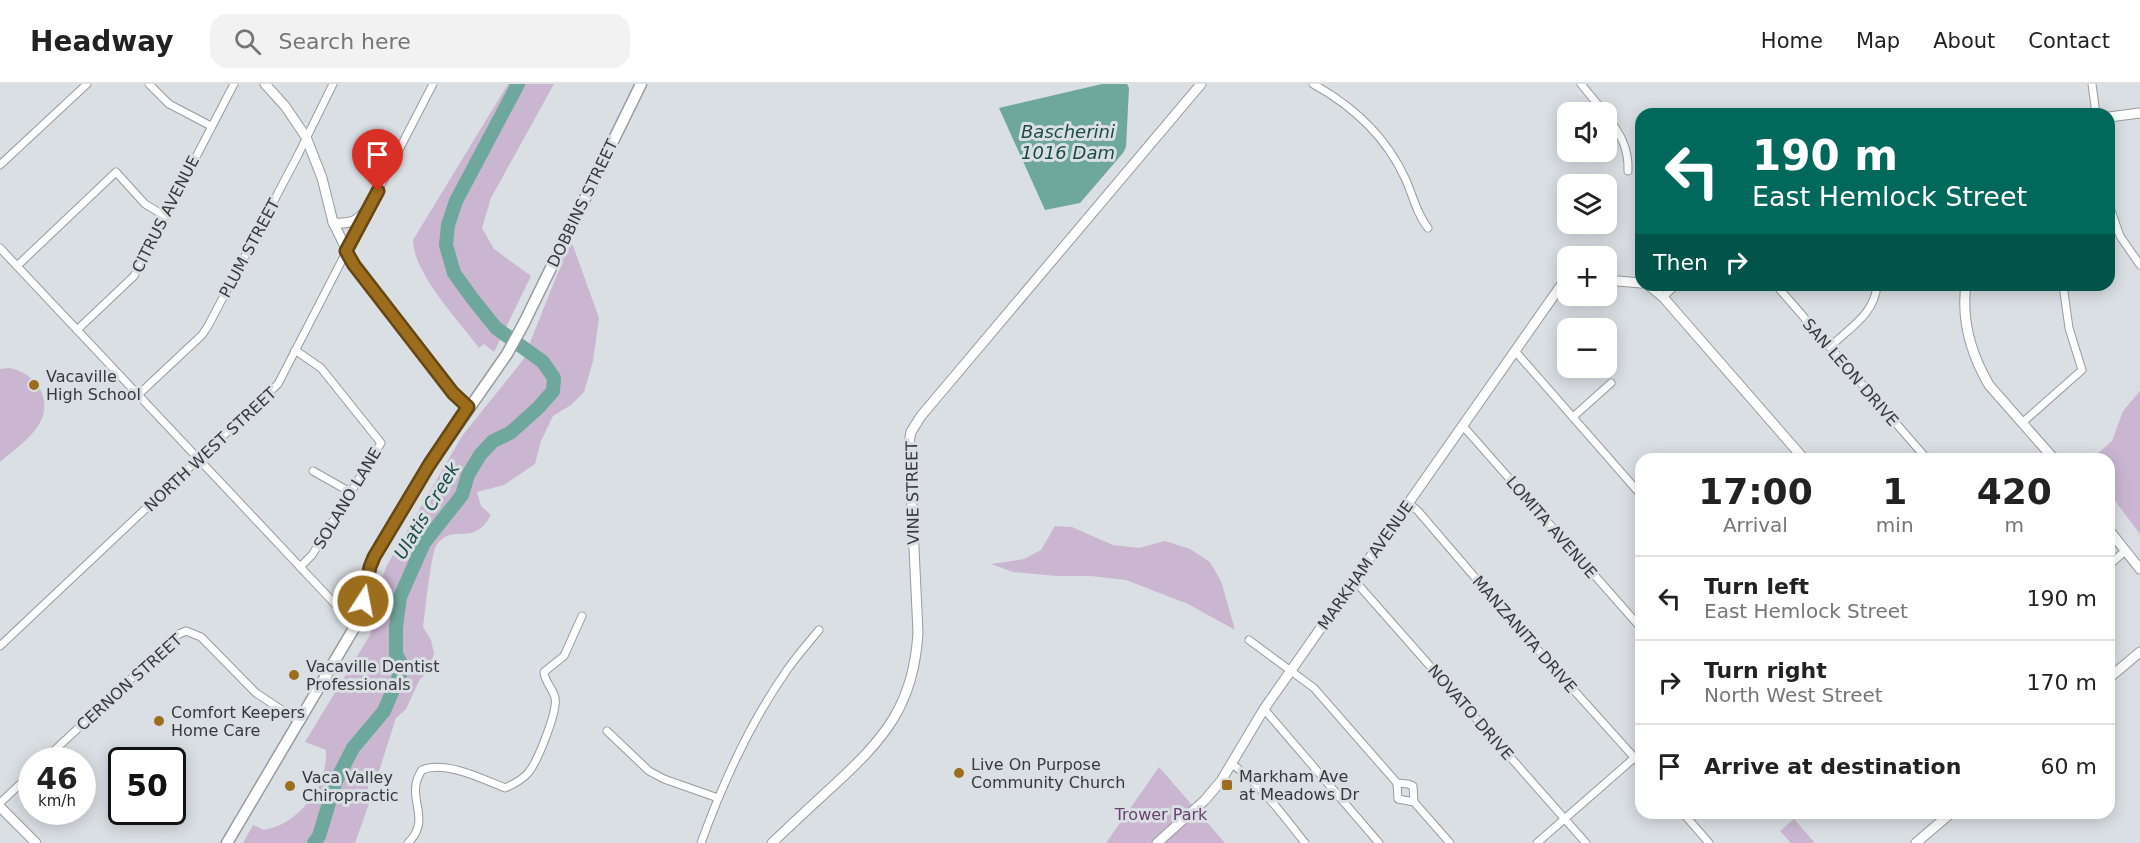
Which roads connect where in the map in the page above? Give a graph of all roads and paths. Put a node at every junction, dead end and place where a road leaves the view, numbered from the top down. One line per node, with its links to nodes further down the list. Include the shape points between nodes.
1 (87, 84): 19 (street)
2 (149, 84): 16 (street, via 169,104)
3 (234, 84): 16 (street, CITRUS AVENUE)
4 (265, 84): 18 (street)
5 (333, 84): 18 (street, PLUM STREET)
6 (433, 84): 21 (street, NORTH WEST STREET)
7 (641, 84): 46 (main road, DOBBINS STREET, via 524,323 507,354)
8 (1201, 84): 91 (street, VINE STREET, via 911,432 918,632 908,689 894,720 874,747)
9 (1313, 84): 25 (street, via 1330,93 1374,130 1405,178)
10 (1581, 84): 12 (street)
11 (2092, 84): 13 (street)
12 (1595, 102)
13 (2095, 108)
14 (2140, 113): 15 (street)
15 (2115, 116)
16 (211, 126): 22 (street, CITRUS AVENUE)
17 (1617, 131): 20 (street, via 1627,151)
18 (306, 137): 23 (street); 45 (street, PLUM STREET, via 208,326)
19 (0, 165)
20 (1628, 171)
21 (370, 206): 23 (street, via 351,223); 27 (street, NORTH WEST STREET)
22 (165, 216): 29 (street, via 145,204 116,172); 40 (street, CITRUS AVENUE, via 135,276)
23 (333, 223): 27 (street)
24 (2115, 227): 28 (street)
25 (1428, 228)
26 (0, 248): 29 (street)
27 (346, 251): 42 (street, NORTH WEST STREET); 46 (street, via 453,393)
28 (2140, 265)
29 (17, 266): 40 (street)
30 (1617, 281): 31 (street)
31 (1635, 282)
32 (1557, 291): 43 (street, MARKHAM AVENUE)
33 (1656, 291): 39 (street)
34 (1670, 291): 39 (street)
35 (1780, 291): 41 (street, SAN LEON DRIVE)
36 (1876, 291): 41 (street, via 1868,312)
37 (1966, 291): 48 (street, via 1966,326 1974,355 1989,385)
38 (2064, 291): 48 (street, via 2069,328 2082,370)
39 (1663, 297): 50 (street)
40 (77, 330): 45 (street)
41 (1830, 347): 51 (street, SAN LEON DRIVE)
42 (295, 350): 53 (street, NORTH WEST STREET, via 278,384); 56 (street, SOLANO LANE, via 321,368 381,443)
43 (1515, 351): 47 (street); 49 (street, MARKHAM AVENUE)
44 (1611, 383): 47 (street)
45 (139, 394): 53 (street)
46 (468, 407): 65 (main road, via 374,557)
47 (1572, 417): 55 (street)
48 (2022, 423): 52 (street)
49 (1463, 426): 57 (street, MARKHAM AVENUE); 66 (street, LOMITA AVENUE)
50 (1799, 453)
51 (1922, 453)
52 (2049, 453)
53 (198, 459): 61 (street); 69 (street, NORTH WEST STREET)
54 (313, 471): 56 (street)
55 (1635, 488)
56 (350, 492): 61 (street, SOLANO LANE, via 312,555)
57 (1409, 503): 63 (street, MARKHAM AVENUE); 77 (street, MANZANITA DRIVE)
58 (2115, 538): 59 (street)
59 (2125, 550): 60 (street); 62 (street)
60 (2115, 559)
61 (300, 567): 65 (street, via 335,604)
62 (2140, 569)
63 (1355, 580): 71 (street, MARKHAM AVENUE); 84 (street, NOVATO DRIVE)
64 (582, 616): 89 (street, via 564,656 544,672 555,708 534,766 505,788 447,768 434,766 422,770 414,788 420,825)
65 (360, 618): 74 (main road)
66 (1635, 621)
67 (819, 630): 81 (street, via 762,709)
68 (1249, 640): 71 (street)
69 (0, 646)
70 (2140, 652): 72 (street)
71 (1291, 670): 73 (street, MARKHAM AVENUE); 79 (street, via 1314,688)
72 (2115, 673)
73 (1264, 709): 78 (street, MARKHAM AVENUE); 94 (street)
74 (300, 722): 76 (street, CERNON STREET, via 256,693 201,637 186,631); 87 (main road)
75 (606, 730): 81 (street, via 649,771)
76 (58, 747)
77 (1634, 758): 84 (street)
78 (1232, 764): 92 (street, MARKHAM AVENUE, via 1205,800); 93 (street, via 1268,798)
79 (1397, 783): 82 (street, via 1398,799); 82 (street, via 1413,786)
80 (18, 787): 83 (street)
81 (718, 798): 90 (street)
82 (1414, 802): 95 (street)
83 (0, 805): 88 (street)
84 (1565, 819): 96 (street); 97 (street, NOVATO DRIVE)
85 (1688, 819): 98 (street)
86 (1944, 819): 99 (street)
87 (229, 842)
88 (36, 843)
89 (408, 843)
90 (701, 843)
91 (772, 843)
92 (1157, 843)
93 (1305, 843)
94 (1379, 843)
95 (1450, 843)
96 (1537, 843)
97 (1586, 843)
98 (1709, 843)
99 (1916, 843)

